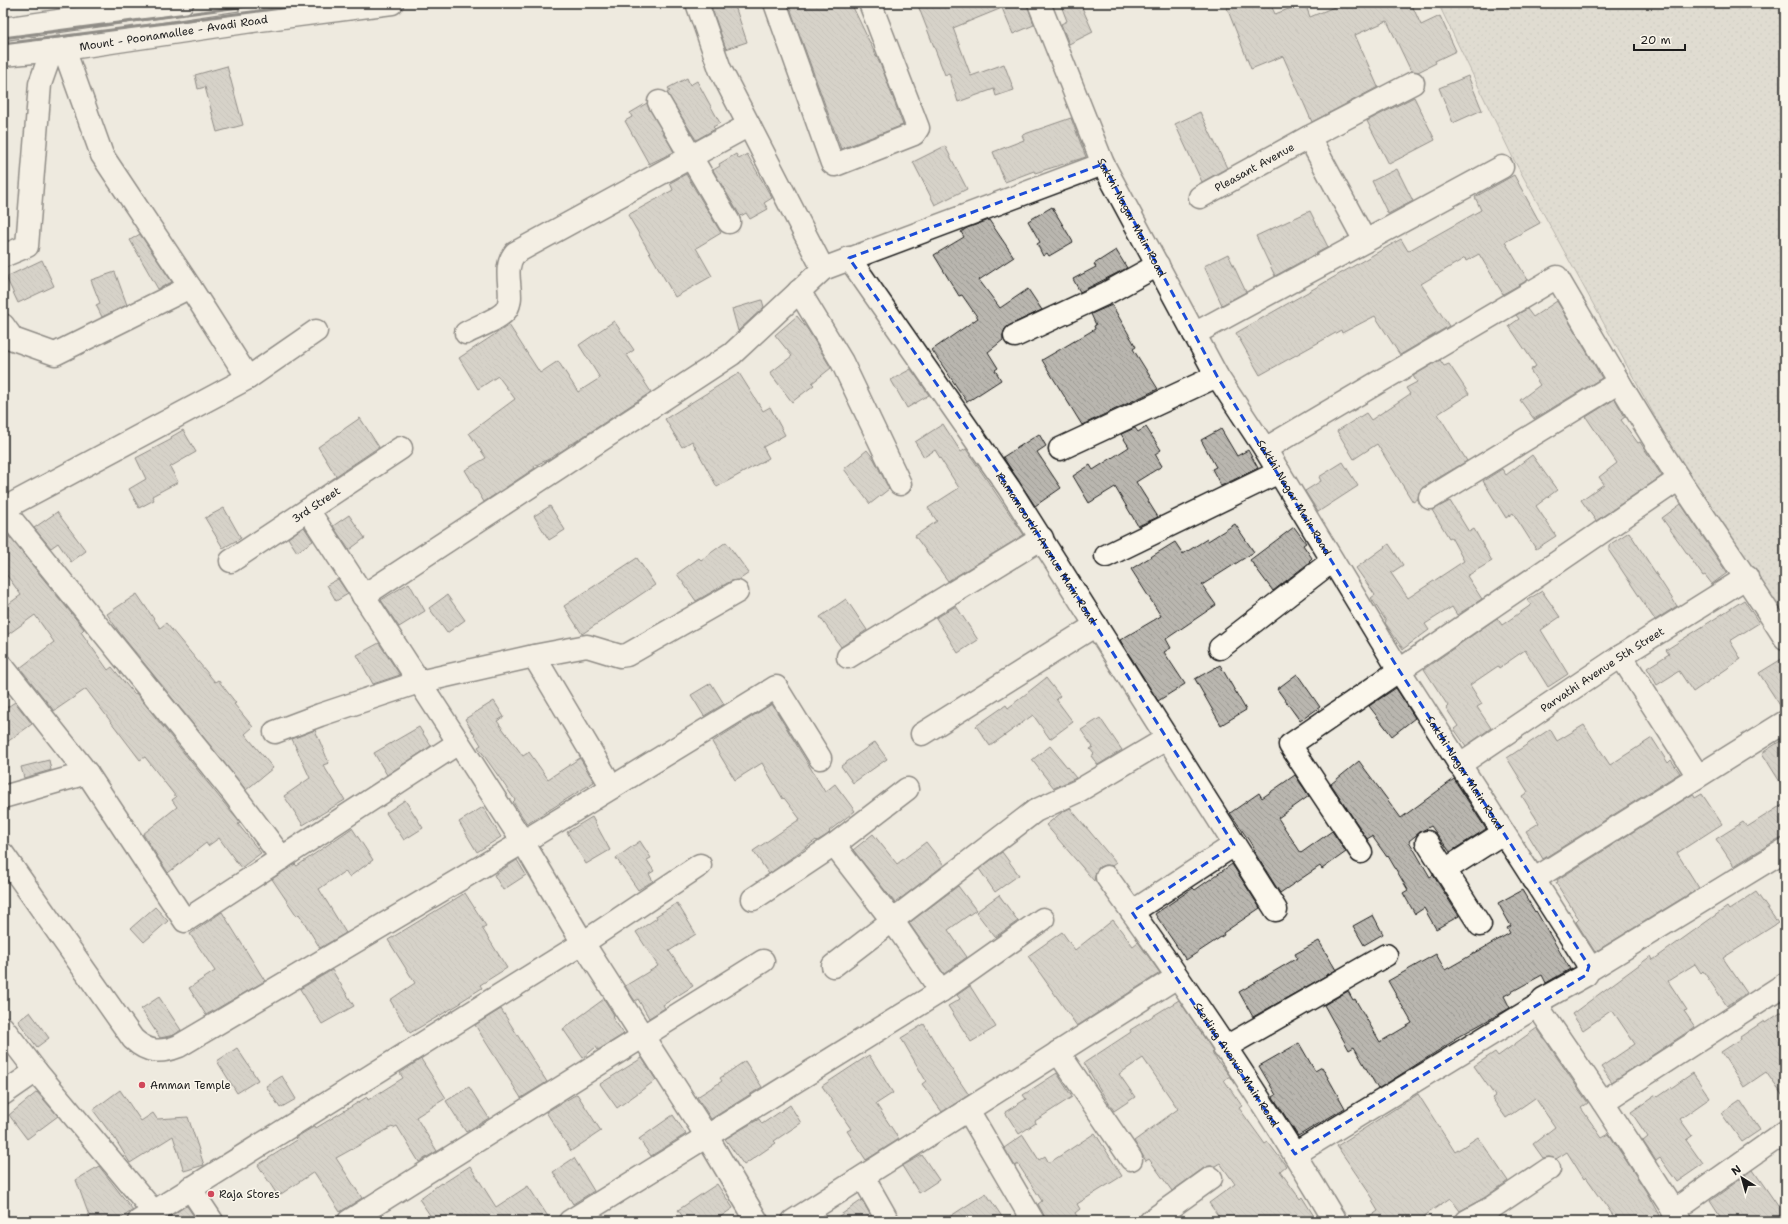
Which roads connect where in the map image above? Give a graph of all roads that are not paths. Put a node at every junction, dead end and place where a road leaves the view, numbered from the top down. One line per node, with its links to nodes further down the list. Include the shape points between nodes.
1 (182, 3): 8 (street)
2 (392, 3): 7 (street, Mount - Poonamallee - Avadi Road)
3 (697, 3): 13 (street, via 720,69)
4 (775, 3): 5 (street, via 832,163 835,165 914,134 918,128)
5 (870, 3)
6 (1038, 3): 16 (street, Sakthi Nagar Main Road)
7 (251, 12): 9 (street, Mount - Poonamallee - Avadi Road)
8 (3, 29)
9 (58, 49): 10 (street, Mount - Poonamallee - Avadi Road); 21 (street, via 40,84 27,246); 25 (street, via 102,155)
10 (3, 55)
11 (1413, 83): 14 (street, Pleasant Avenue)
12 (659, 102): 15 (street)
13 (749, 125): 15 (street); 24 (street)
14 (1309, 137): 18 (street, Pleasant Avenue); 20 (street)
15 (691, 156): 19 (street); 29 (street, via 515,253 510,258 508,267 507,309 501,315)
16 (1103, 164): 22 (street); 23 (street, Sakthi Nagar Main Road)
17 (1502, 167): 20 (street)
18 (1200, 196)
19 (729, 222)
20 (1365, 241): 30 (street)
21 (3, 256)
22 (849, 258): 24 (street); 44 (street, Ramamoorthi Avenue Main Road)
23 (1158, 265): 30 (street, Sakthi Nagar Main Road); 31 (street, via 1107,293)
24 (823, 269): 26 (street)
25 (190, 287): 27 (street, via 55,354 13,340); 33 (street)
26 (799, 291): 40 (street, via 842,362); 50 (street, via 732,354)
27 (3, 325)
28 (316, 331): 33 (street)
29 (466, 333)
30 (1194, 334): 32 (street, Sakthi Nagar Main Road)
31 (1015, 336)
32 (1217, 376): 36 (street, Sakthi Nagar Main Road); 37 (street)
33 (248, 378): 42 (street)
34 (1619, 382): 36 (street, via 1557,277); 39 (street); 41 (street)
35 (401, 448): 43 (street, 3rd Street)
36 (1265, 449): 38 (street, Sakthi Nagar Main Road)
37 (1060, 450)
38 (1278, 472): 45 (street); 47 (street, Sakthi Nagar Main Road)
39 (1679, 479): 48 (street); 58 (street)
40 (900, 484)
41 (1430, 498)
42 (3, 509): 80 (street, via 230,789)
43 (308, 510): 46 (street, 3rd Street); 50 (street)
44 (1042, 538): 51 (street, Ramamoorthi Avenue Main Road); 56 (street)
45 (1106, 556)
46 (231, 561)
47 (1332, 561): 53 (street); 58 (street, Sakthi Nagar Main Road)
48 (1747, 577): 52 (street); 55 (street, Parvathi Avenue 5th Street)
49 (737, 592): 54 (street, via 627,655 620,656 587,646)
50 (363, 596): 59 (street)
51 (1096, 625): 62 (street); 63 (street, Ramamoorthi Avenue Main Road)
52 (1785, 638)
53 (1220, 648)
54 (534, 656): 59 (street); 69 (street)
55 (1621, 656): 66 (street, Parvathi Avenue 5th Street); 68 (street)
56 (848, 657)
57 (3, 667): 67 (street)
58 (1398, 670): 66 (street, Sakthi Nagar Main Road); 78 (street, via 1290,744)
59 (418, 682): 61 (street); 64 (street)
60 (1785, 722): 68 (street)
61 (276, 732)
62 (922, 734)
63 (1166, 738): 76 (street, Ramamoorthi Avenue Main Road); 89 (street, via 1080,790 1035,811)
64 (458, 743): 73 (street); 80 (street)
65 (820, 758): 69 (street, via 776,687)
66 (1459, 765): 72 (street, Sakthi Nagar Main Road)
67 (88, 773): 71 (street); 80 (street, via 185,920)
68 (1698, 776): 84 (street)
69 (612, 787): 73 (street)
70 (907, 789): 75 (street)
71 (3, 797)
72 (1503, 833): 82 (street); 84 (street, Sakthi Nagar Main Road)
73 (523, 842): 79 (street, via 186,1042 165,1051 141,1046 133,1039); 91 (street)
74 (1427, 842): 82 (street)
75 (834, 845): 85 (street); 89 (street)
76 (1234, 845): 86 (street, Ramamoorthi Avenue Main Road); 87 (street)
77 (1785, 850): 95 (street)
78 (1361, 852)
79 (3, 854)
80 (282, 858)
81 (700, 865): 91 (street)
82 (1445, 870): 90 (street)
83 (1107, 877): 87 (street, Sterling Avenue Main Road)
84 (1533, 880): 95 (street, Sakthi Nagar Main Road, via 1586,961)
85 (753, 899)
86 (1276, 910)
87 (1132, 912): 96 (street, Sterling Avenue Main Road)
88 (1043, 919): 98 (street)
89 (892, 920): 94 (street); 98 (street)
90 (1480, 925)
91 (583, 944): 101 (street); 115 (street)
92 (1386, 955): 102 (street)
93 (763, 961): 101 (street)
94 (833, 966)
95 (1589, 970): 99 (street, via 1586,975 1543,999)
96 (1177, 977): 102 (street, Sterling Avenue Main Road); 103 (street)
97 (1785, 984): 106 (street)
98 (941, 991): 109 (street)
99 (1540, 1004): 106 (street, via 1542,1013); 110 (street)
100 (3, 1028): 104 (street)
101 (643, 1035): 109 (street); 119 (street)
102 (1224, 1048): 110 (street, Sterling Avenue Main Road)
103 (1058, 1052): 107 (street); 111 (street)
104 (36, 1071): 105 (street); 116 (street)
105 (3, 1094)
106 (1603, 1102): 117 (street)
107 (968, 1110): 113 (street); 124 (street)
108 (1785, 1132): 117 (street)
109 (706, 1136): 120 (street); 121 (street)
110 (1295, 1154): 126 (street, Sterling Avenue Main Road)
111 (1131, 1159)
112 (1549, 1169): 127 (street)
113 (863, 1177): 122 (street); 123 (street)
114 (1211, 1178): 125 (street)
115 (190, 1188): 116 (street); 118 (street)
116 (146, 1216)
117 (1676, 1216)
118 (212, 1221)
119 (349, 1221)
120 (570, 1221)
121 (757, 1221)
122 (793, 1221)
123 (888, 1221)
124 (1032, 1221)
125 (1151, 1221)
126 (1335, 1221)
127 (1467, 1221)

